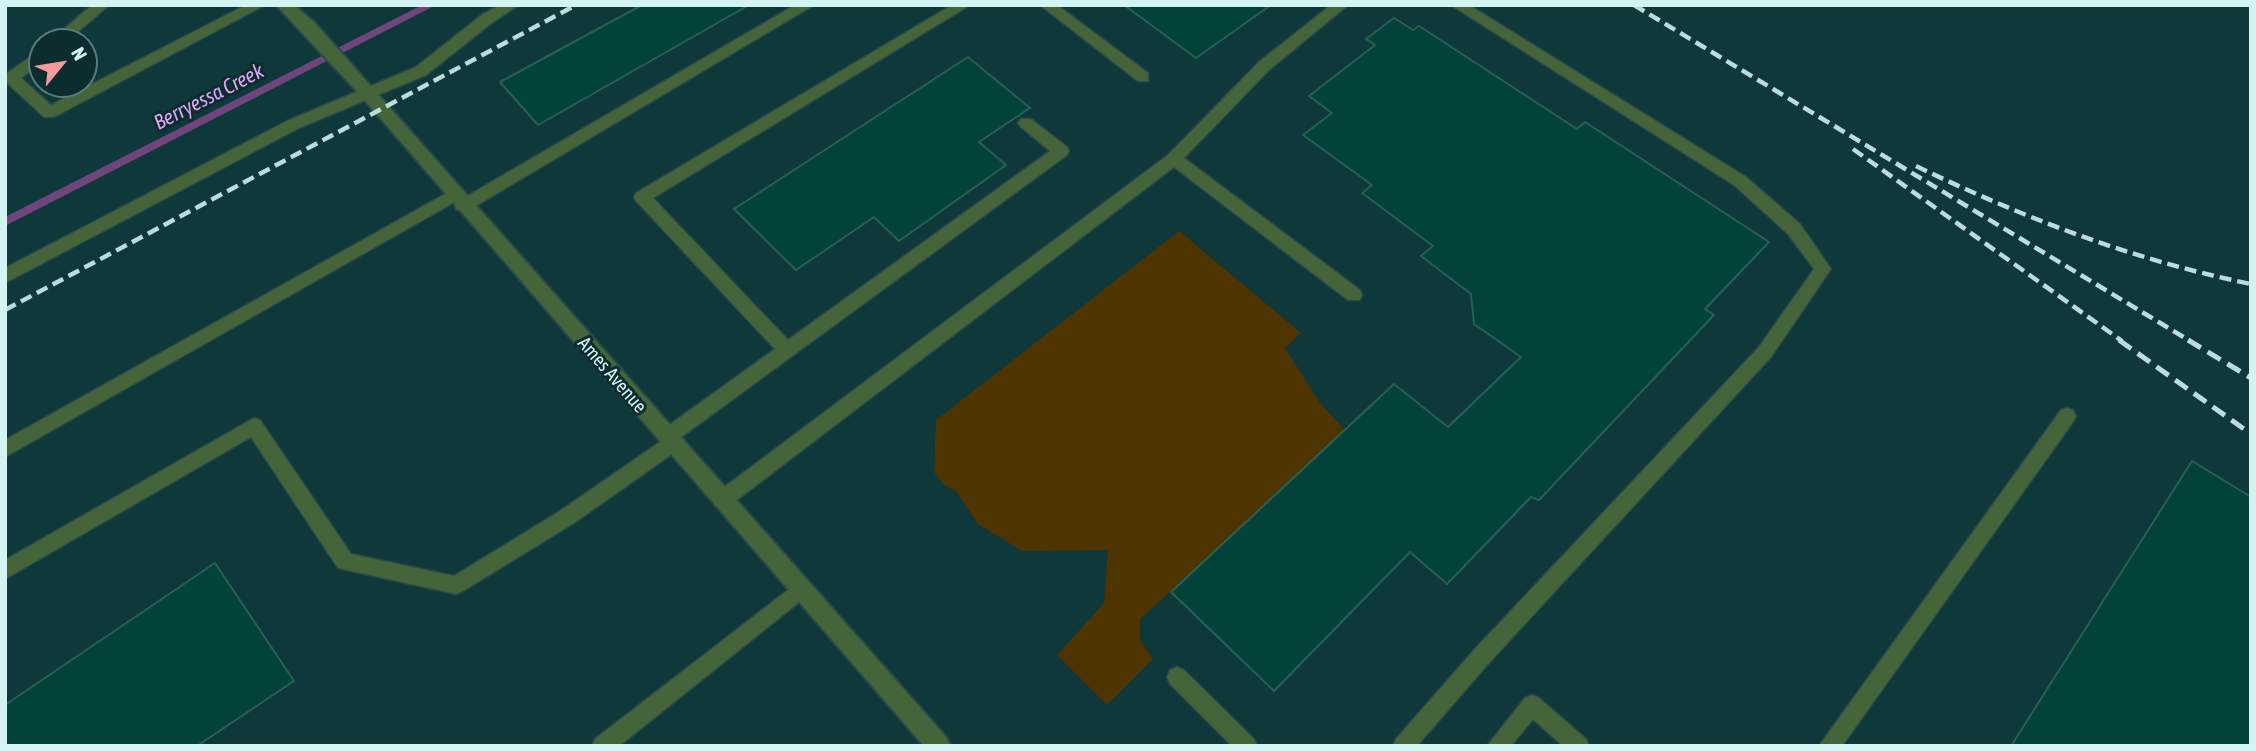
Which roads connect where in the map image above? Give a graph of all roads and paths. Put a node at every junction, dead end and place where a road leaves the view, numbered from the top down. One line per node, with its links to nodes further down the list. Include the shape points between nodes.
1 (102, 5): 10 (lane)
2 (258, 5): 13 (lane)
3 (284, 5): 14 (street, Ames Avenue)
4 (512, 5): 14 (lane, via 488,18 421,71)
5 (807, 5): 20 (lane)
6 (963, 5): 23 (lane, via 642,197)
7 (1047, 5): 12 (lane)
8 (1341, 5): 19 (lane, via 1264,66)
9 (1458, 5): 34 (lane, via 1740,181 1794,229 1823,269 1765,352)
10 (73, 28)
11 (28, 65): 15 (lane, via 11,78)
12 (1143, 77)
13 (98, 88)
14 (364, 89): 20 (street, Ames Avenue); 21 (lane)
15 (28, 94)
16 (33, 98): 17 (lane, via 49,113)
17 (78, 98)
18 (1026, 122): 23 (lane, via 1061,151)
19 (1174, 159): 22 (lane); 27 (lane)
20 (459, 200): 25 (street, Ames Avenue); 26 (lane)
21 (5, 276)
22 (1354, 295)
23 (787, 350): 25 (lane)
24 (2067, 416): 37 (lane)
25 (670, 440): 27 (street, Ames Avenue); 28 (lane, via 567,517 456,585 345,562 254,426)
26 (5, 449)
27 (722, 499): 29 (street, Ames Avenue)
28 (5, 570)
29 (801, 590): 31 (lane); 32 (street, Ames Avenue)
30 (1177, 677): 33 (lane)
31 (602, 746)
32 (939, 746)
33 (1247, 746)
34 (1403, 746)
35 (1497, 746): 36 (lane, via 1532,705)
36 (1579, 746)
37 (1829, 746)

